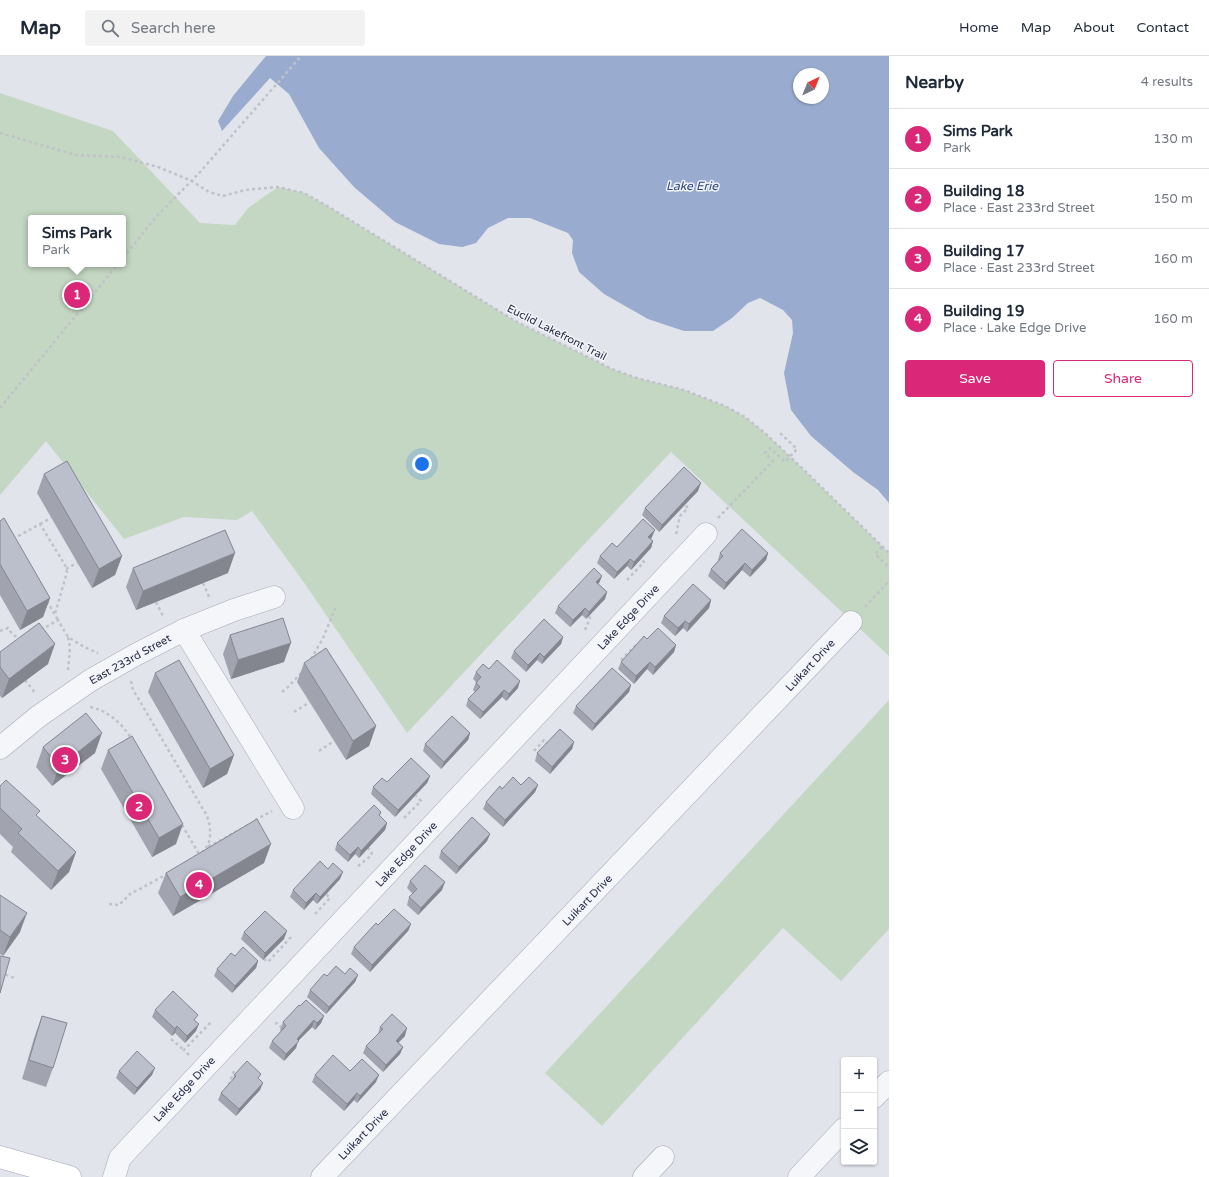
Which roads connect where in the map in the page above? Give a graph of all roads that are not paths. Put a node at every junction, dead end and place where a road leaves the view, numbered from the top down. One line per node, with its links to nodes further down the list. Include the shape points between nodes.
1 (706, 534): 14 (street, Lake Edge Drive, via 120,1158)
2 (274, 596): 4 (street, East 233rd Street)
3 (850, 622): 15 (street, Luikart Drive)
4 (175, 627): 5 (street, East 233rd Street, via 137,654 91,680 39,716); 6 (street)
5 (0, 748)
6 (291, 805)
7 (889, 1082): 8 (street)
8 (877, 1095)
9 (841, 1132): 17 (street)
10 (0, 1157): 12 (main road)
11 (663, 1157): 16 (street)
12 (33, 1172): 13 (main road)
13 (70, 1177)
14 (114, 1177)
15 (322, 1177)
16 (644, 1177)
17 (799, 1177)

